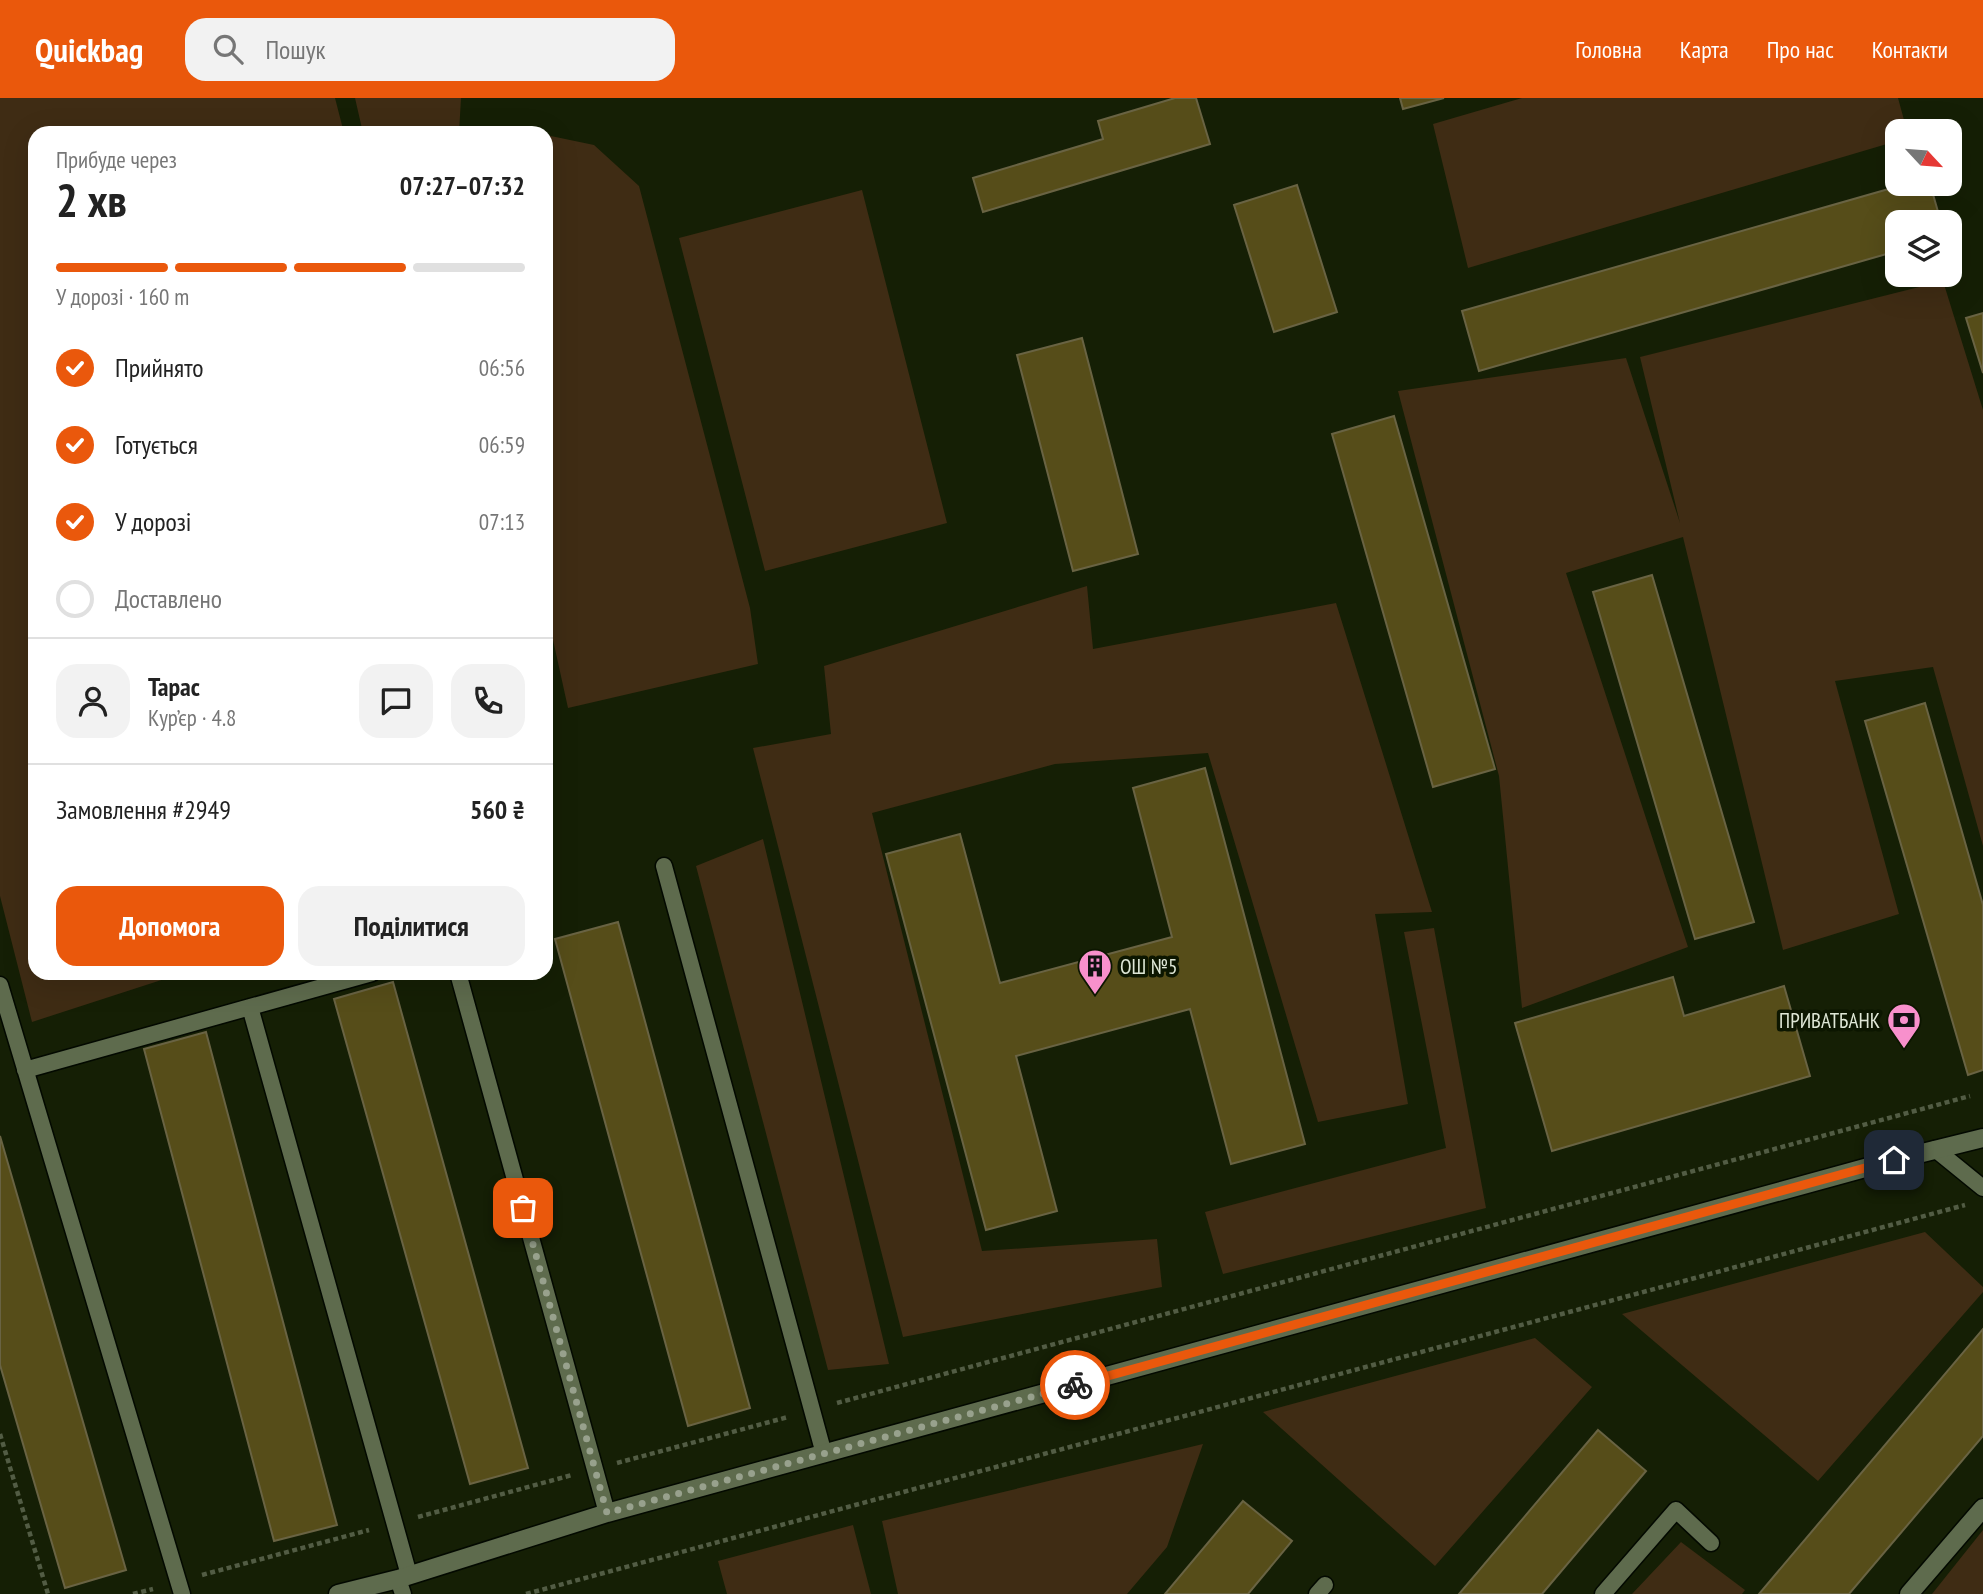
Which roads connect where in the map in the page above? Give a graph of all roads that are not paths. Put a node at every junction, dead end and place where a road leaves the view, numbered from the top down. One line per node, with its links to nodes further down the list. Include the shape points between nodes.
1 (664, 866): 10 (lane)
2 (347, 980): 5 (lane)
3 (460, 980): 12 (lane)
4 (0, 985): 6 (lane)
5 (250, 1007): 6 (lane); 14 (lane, via 394,1524)
6 (25, 1070): 15 (lane)
7 (1983, 1138): 8 (street)
8 (1935, 1149): 9 (lane); 10 (street)
9 (1983, 1188)
10 (824, 1454): 12 (street)
11 (1983, 1508): 18 (street)
12 (607, 1513): 14 (street)
13 (1711, 1543): 17 (lane, via 1676,1510)
14 (403, 1583): 16 (street)
15 (180, 1588)
16 (338, 1594)
17 (1603, 1594)
18 (1909, 1594)

